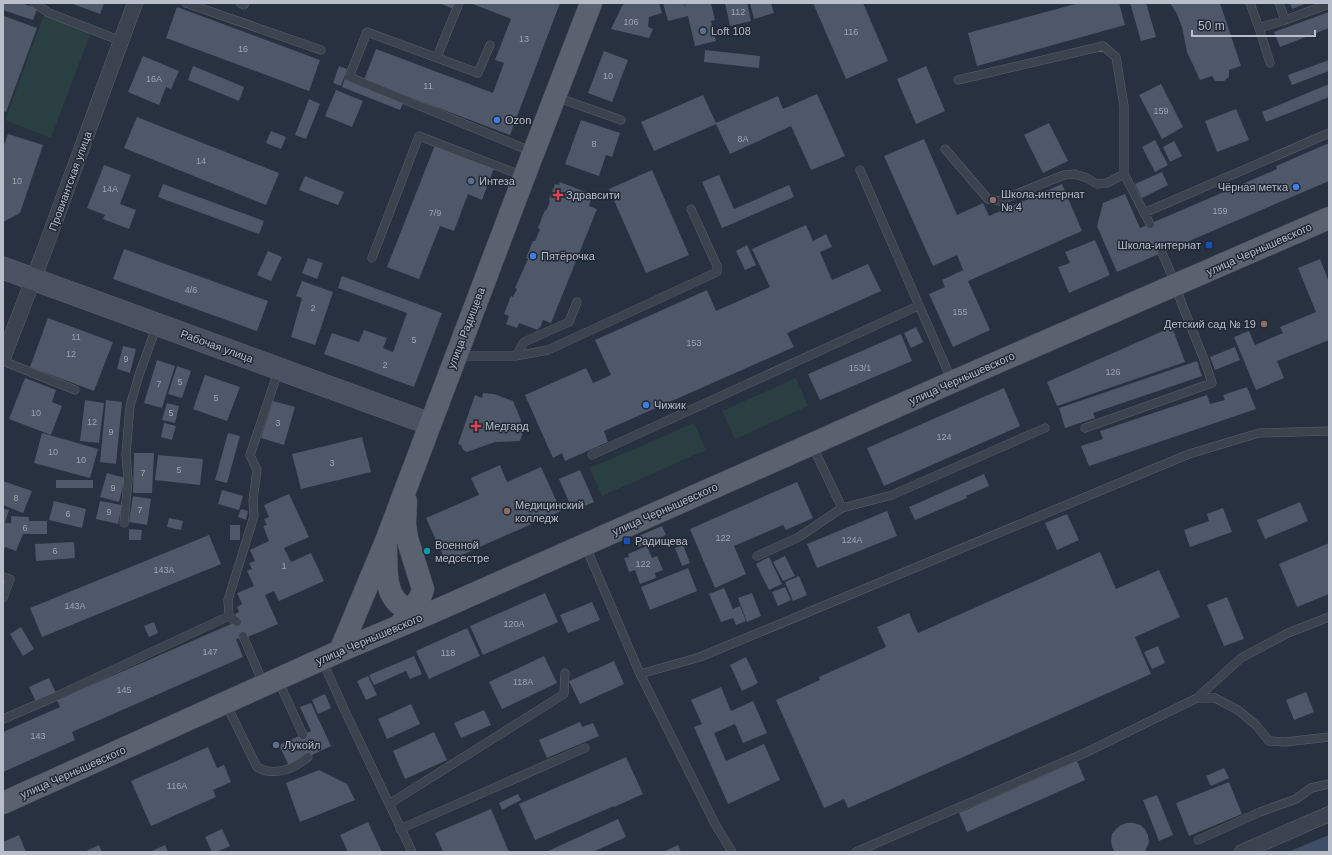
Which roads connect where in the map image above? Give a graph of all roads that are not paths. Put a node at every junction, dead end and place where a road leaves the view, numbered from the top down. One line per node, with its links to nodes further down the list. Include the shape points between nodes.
1 (34, 3): 11 (lane, via 50,13)
2 (135, 3): 11 (street, Провиантская улица)
3 (186, 3): 13 (lane)
4 (459, 3): 14 (lane)
5 (591, 3): 17 (main road, улица Радищева)
6 (1250, 3): 10 (lane)
7 (1279, 3): 9 (lane)
8 (1329, 4): 9 (lane)
9 (1285, 20): 10 (lane)
10 (1259, 28): 15 (lane)
11 (121, 41): 32 (street, Провиантская улица)
12 (490, 45): 14 (lane, via 478,73)
13 (321, 50)
14 (437, 58): 21 (lane, via 367,32 349,77)
15 (1270, 63)
16 (958, 80): 23 (lane, via 1103,46 1116,57 1124,106)
17 (555, 97): 18 (lane); 21 (main road, улица Радищева)
18 (621, 120)
19 (1329, 133): 26 (lane)
20 (945, 149): 23 (lane, via 988,199 999,201 1064,175 1074,174 1097,184 1107,183)
21 (533, 152): 24 (main road, улица Радищева)
22 (860, 170): 35 (lane)
23 (1124, 174): 26 (lane)
24 (524, 177): 30 (lane, via 419,136); 37 (main road, улица Радищева)
25 (691, 210): 38 (lane, via 717,266 717,272 548,350)
26 (1144, 213): 28 (lane)
27 (1327, 222): 33 (main road, улица Чернышевского)
28 (1150, 224)
29 (1162, 253): 33 (lane)
30 (372, 258)
31 (3, 268): 32 (street, Рабочая улица)
32 (33, 279): 36 (street, Рабочая улица); 39 (street, Провиантская улица)
33 (1176, 285): 41 (main road, улица Чернышевского); 45 (lane, via 1212,383)
34 (577, 302): 38 (lane, via 569,322 524,342)
35 (918, 306): 41 (lane); 48 (lane)
36 (157, 324): 40 (street, Рабочая улица); 51 (lane, via 130,406)
37 (456, 356): 38 (lane); 43 (main road, улица Радищева)
38 (516, 356)
39 (3, 359): 42 (lane)
40 (279, 368): 43 (street, Рабочая улица); 57 (lane, via 250,455 257,470 253,500 254,516 228,600)
41 (952, 382): 47 (main road, улица Чернышевского)
42 (75, 390)
43 (430, 424): 49 (main road, улица Радищева)
44 (1045, 428): 50 (lane, via 892,495)
45 (1085, 428)
46 (1329, 430): 64 (lane, via 1259,433 1189,454 700,657)
47 (812, 444): 50 (lane); 53 (main road, улица Чернышевского)
48 (592, 454)
49 (407, 484): 52 (main road, улица Радищева); 58 (main road, via 406,531 423,589)
50 (842, 508): 54 (lane, via 799,537)
51 (124, 523)
52 (386, 541): 58 (main road, via 390,593); 62 (main road, улица Радищева)
53 (585, 544): 58 (main road, улица Чернышевского); 64 (lane)
54 (757, 556)
55 (3, 577): 56 (lane, via 10,580)
56 (3, 598)
57 (229, 616): 60 (lane); 68 (lane)
58 (413, 617): 62 (main road, улица Чернышевского)
59 (1329, 618): 66 (lane, via 1288,633 1241,658)
60 (237, 622)
61 (243, 636): 65 (lane)
62 (331, 655): 65 (main road, улица Чернышевского); 75 (lane, via 344,709)
63 (565, 673): 75 (lane, via 564,694)
64 (640, 674): 80 (lane, via 715,824)
65 (271, 683): 67 (main road, улица Чернышевского); 69 (lane)
66 (1197, 698): 70 (lane, via 1215,698 1238,710 1256,725 1269,741 1285,742); 81 (lane, via 1087,752)
67 (226, 703): 72 (lane, via 257,767 264,771 276,772); 74 (main road, улица Чернышевского)
68 (3, 719)
69 (303, 735)
70 (1329, 737)
71 (585, 748): 77 (lane)
72 (308, 757)
73 (1329, 784): 78 (lane, via 1311,788 1296,798)
74 (3, 804)
75 (389, 804): 77 (lane)
76 (1329, 814): 82 (street)
77 (400, 829): 79 (lane)
78 (1198, 840)
79 (412, 852)
80 (732, 852)
81 (856, 852)
82 (1242, 852)

